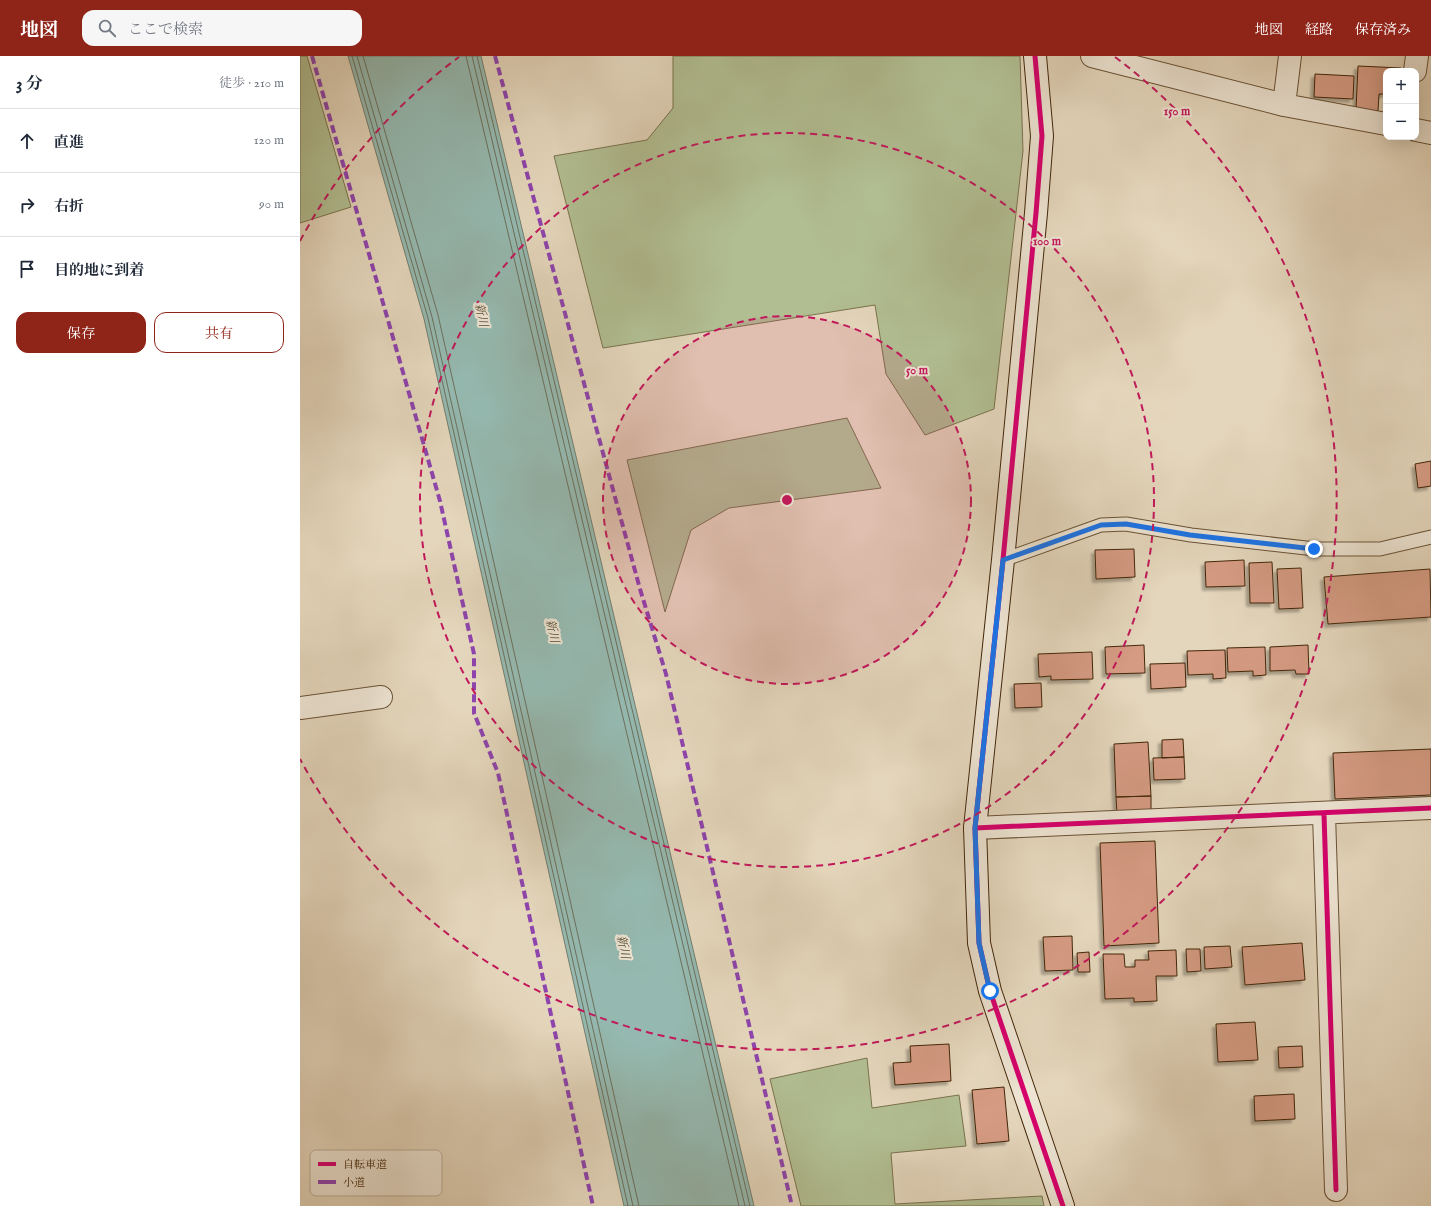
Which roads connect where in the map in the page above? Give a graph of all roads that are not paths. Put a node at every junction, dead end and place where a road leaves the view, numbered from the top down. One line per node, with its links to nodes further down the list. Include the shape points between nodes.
1 (1035, 56): 11 (street, via 1042,136)
2 (1092, 56): 6 (street)
3 (1290, 56): 6 (street)
4 (1417, 56): 5 (street)
5 (1415, 68)
6 (1284, 105): 7 (street)
7 (1383, 123)
8 (1419, 131): 9 (street)
9 (1431, 133)
10 (1431, 537): 11 (lane, via 1380,549 1314,549 1190,535 1126,524 1101,525)
11 (1003, 560): 16 (street)
12 (381, 697): 13 (street)
13 (300, 708)
14 (1431, 808): 15 (street)
15 (1324, 814): 16 (street); 17 (street)
16 (975, 828): 18 (street, via 979,943 990,991)
17 (1336, 1190)
18 (1063, 1206)

